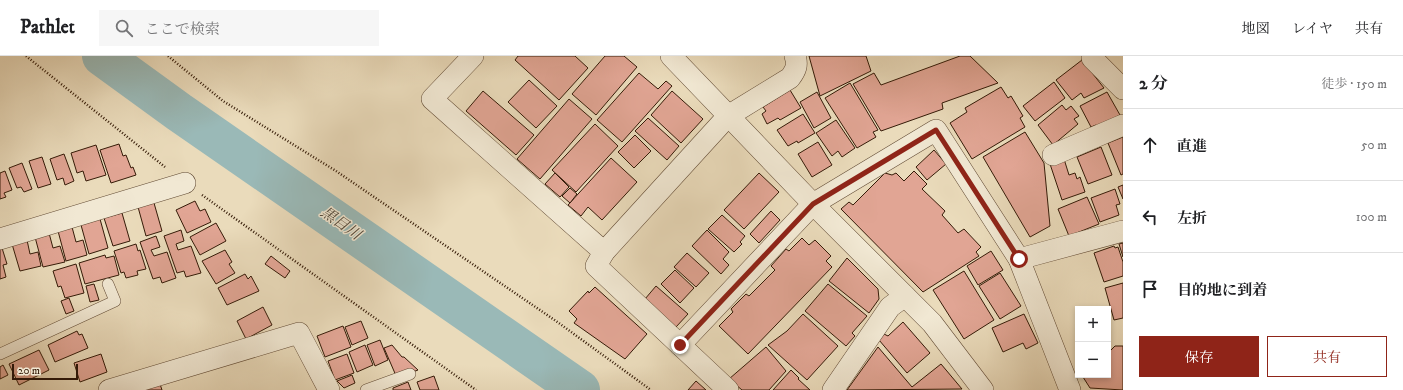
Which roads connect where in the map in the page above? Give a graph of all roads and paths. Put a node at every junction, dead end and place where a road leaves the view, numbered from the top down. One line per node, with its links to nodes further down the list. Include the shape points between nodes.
1 (26, 56): 11 (path)
2 (168, 56): 26 (path, via 223,101 336,171 556,321)
3 (473, 56): 15 (street, via 432,99)
4 (671, 56): 8 (street)
5 (795, 56): 8 (street, via 796,70 790,78)
6 (1092, 58): 7 (street)
7 (1123, 89)
8 (728, 116): 12 (street); 15 (street)
9 (1123, 125): 10 (street)
10 (1052, 155)
11 (185, 183): 14 (street); 25 (path)
12 (813, 204): 16 (street, via 936,130); 18 (street); 19 (street)
13 (1123, 231): 16 (street)
14 (0, 239)
15 (604, 252): 19 (street, via 596,266)
16 (1019, 259): 30 (street)
17 (108, 284): 20 (lane, via 115,301)
18 (905, 296): 28 (street, via 890,307); 29 (street, via 932,323)
19 (680, 345): 27 (street)
20 (0, 354)
21 (410, 374): 24 (lane)
22 (109, 390): 23 (street, via 299,333)
23 (329, 390)
24 (366, 390)
25 (476, 390)
26 (651, 390)
27 (728, 390)
28 (833, 390)
29 (986, 390)
30 (1070, 390)

